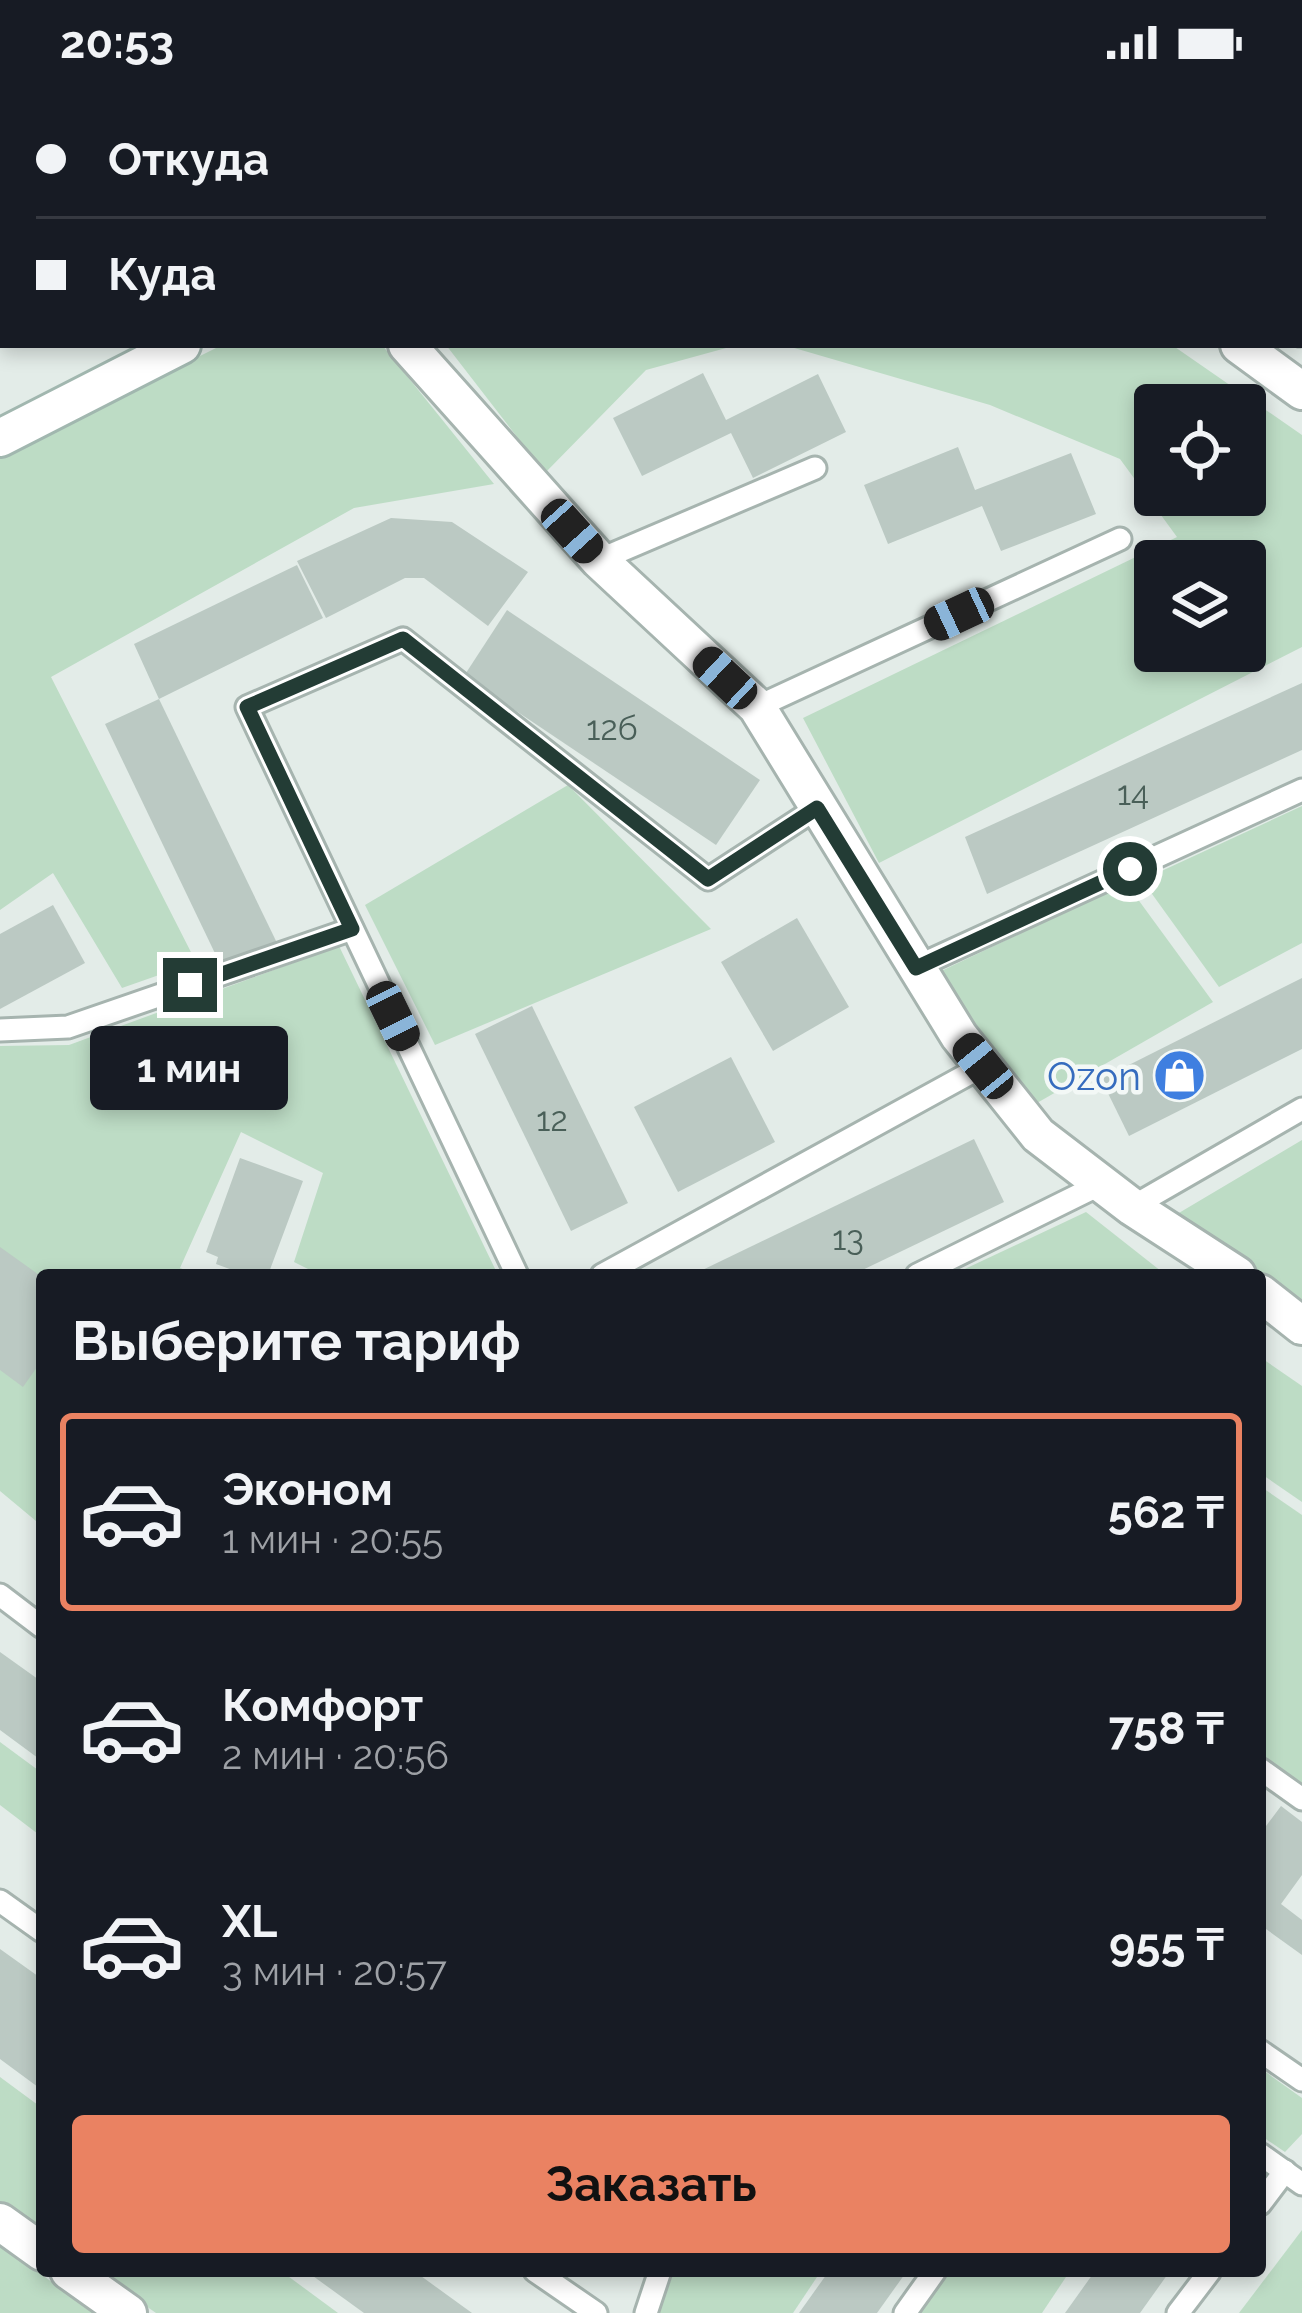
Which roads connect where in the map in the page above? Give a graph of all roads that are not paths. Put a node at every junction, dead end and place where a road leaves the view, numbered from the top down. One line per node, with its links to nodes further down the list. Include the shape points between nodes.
1 (176, 348): 5 (street)
2 (410, 348): 8 (street)
3 (1261, 350): 4 (street)
4 (1302, 391)
5 (0, 438)
6 (815, 467): 8 (lane)
7 (1120, 538): 9 (lane)
8 (598, 560): 9 (street)
9 (757, 707): 11 (street)
10 (1302, 790): 13 (lane)
11 (817, 808): 12 (lane, via 708,879 403,639 247,707); 13 (street)
12 (352, 929): 14 (lane, via 68,1028); 19 (lane)
13 (916, 968): 15 (street)
14 (0, 1030)
15 (983, 1066): 17 (street, via 1039,1135); 20 (lane)
16 (1302, 1109): 18 (lane)
17 (1101, 1184): 18 (street); 21 (lane)
18 (1132, 1207): 22 (street)
19 (514, 1269)
20 (613, 1269)
21 (929, 1269)
22 (1224, 1269)
23 (1266, 1299): 24 (street)
24 (1302, 1325)
25 (0, 1595): 26 (lane)
26 (36, 1622)
27 (1266, 1773): 28 (lane)
28 (1302, 1799)
29 (0, 1901): 30 (lane)
30 (36, 1927)
31 (1266, 2054): 32 (lane)
32 (1302, 2080)
33 (1266, 2158): 34 (lane)
34 (1296, 2175): 35 (lane)
35 (1266, 2199)
36 (0, 2222): 37 (street)
37 (36, 2248)
38 (77, 2277): 43 (street)
39 (544, 2277): 44 (lane)
40 (659, 2277): 45 (lane)
41 (931, 2277): 46 (lane)
42 (1205, 2277): 47 (lane)
43 (128, 2313)
44 (596, 2313)
45 (646, 2313)
46 (905, 2313)
47 (1178, 2313)

